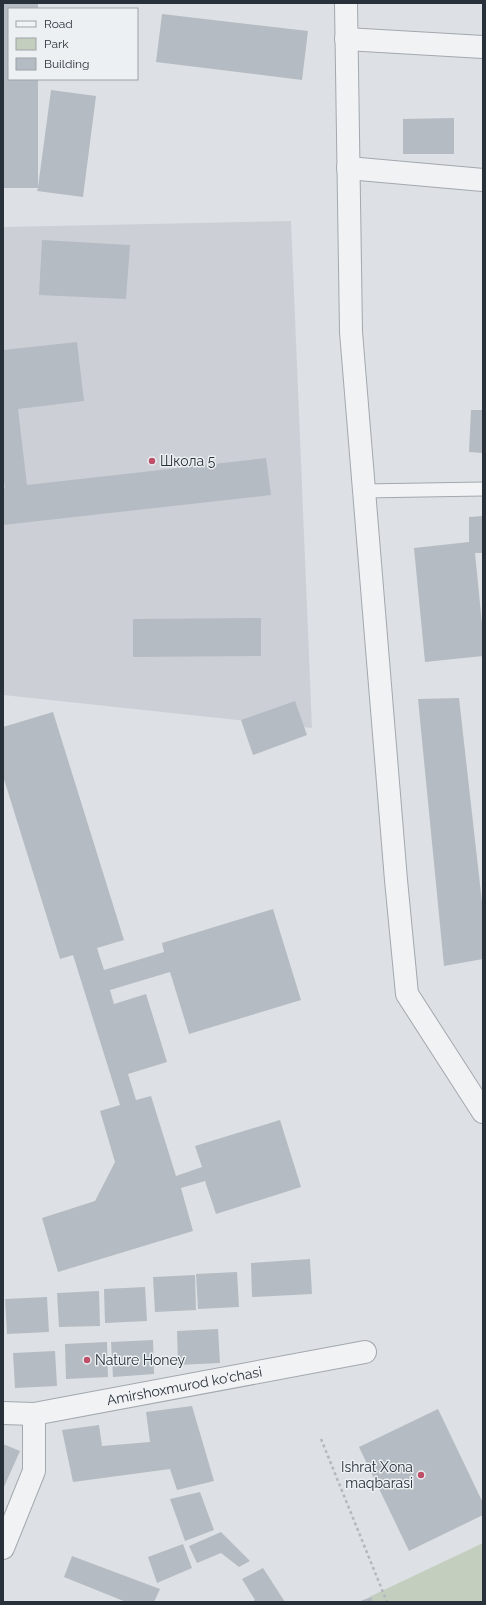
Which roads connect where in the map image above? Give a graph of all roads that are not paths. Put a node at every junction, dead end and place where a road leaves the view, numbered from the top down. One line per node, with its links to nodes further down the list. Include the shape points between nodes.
1 (346, 3): 2 (street)
2 (346, 39): 3 (street); 4 (street)
3 (483, 48)
4 (348, 168): 5 (street); 7 (street, via 351,332)
5 (483, 180)
6 (483, 488): 7 (lane)
7 (364, 491): 8 (street, via 407,994)
8 (483, 1112)
9 (365, 1352): 11 (street, Amirshoxmurod ko'chasi)
10 (3, 1414): 11 (street, Amirshoxmurod ko'chasi)
11 (34, 1414): 12 (street, via 34,1471)
12 (3, 1548)

